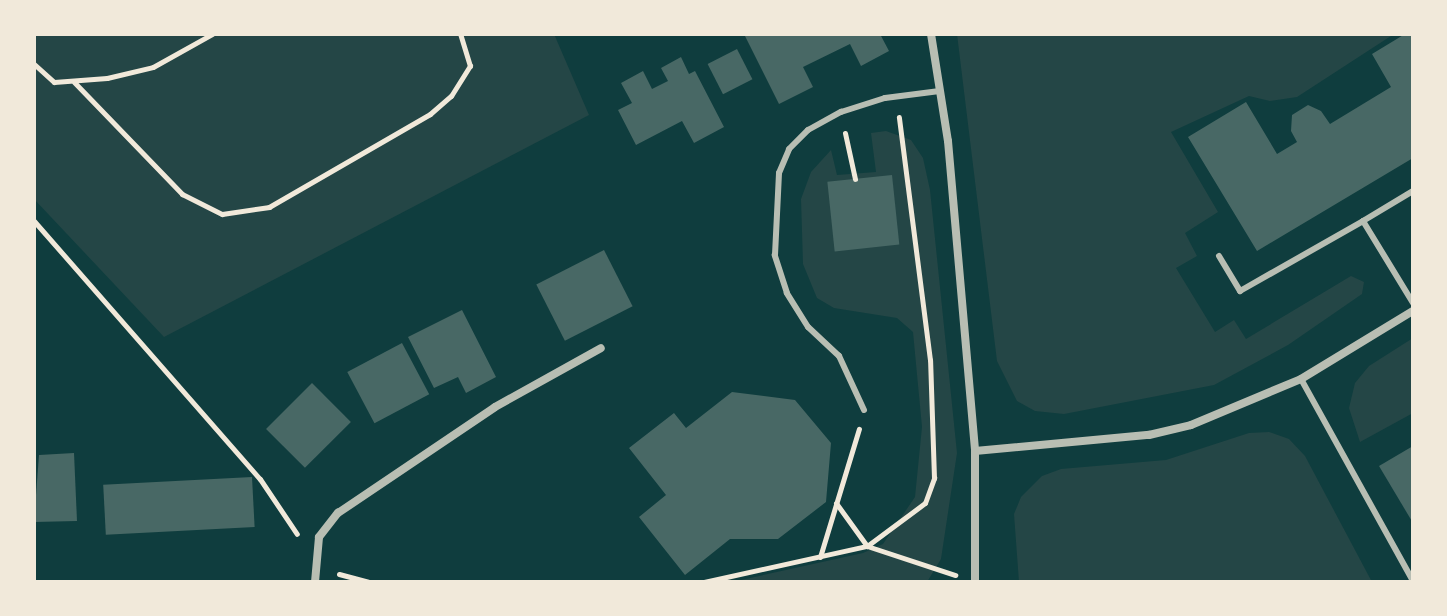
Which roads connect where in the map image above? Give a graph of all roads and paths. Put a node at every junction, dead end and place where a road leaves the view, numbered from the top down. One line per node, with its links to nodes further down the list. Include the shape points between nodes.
1 (212, 34): 5 (path, via 153,67)
2 (460, 34): 5 (path, via 470,66 451,96 430,114 269,207 222,214 182,194)
3 (931, 34): 6 (street)
4 (34, 64): 5 (path, via 49,80)
5 (74, 82)
6 (940, 91): 7 (lane, via 885,98); 18 (street)
7 (841, 112): 8 (path); 17 (lane, via 808,130 789,149 777,188 775,255 787,293 808,327 839,356)
8 (855, 179)
9 (1413, 191): 11 (lane)
10 (34, 221): 20 (path, via 260,479)
11 (1363, 221): 12 (lane, via 1240,291); 13 (lane)
12 (1219, 256)
13 (1413, 303)
14 (1413, 311): 16 (street)
15 (601, 348): 20 (street, via 495,407 338,513 319,537)
16 (1301, 379): 18 (street, via 1232,412 1149,435); 22 (lane)
17 (864, 410): 19 (path)
18 (975, 451): 25 (street)
19 (836, 503): 21 (path); 25 (path, via 867,546)
20 (316, 557): 23 (street); 24 (path, via 342,576)
21 (819, 558)
22 (1413, 581)
23 (315, 582)
24 (368, 582)
25 (975, 582)

